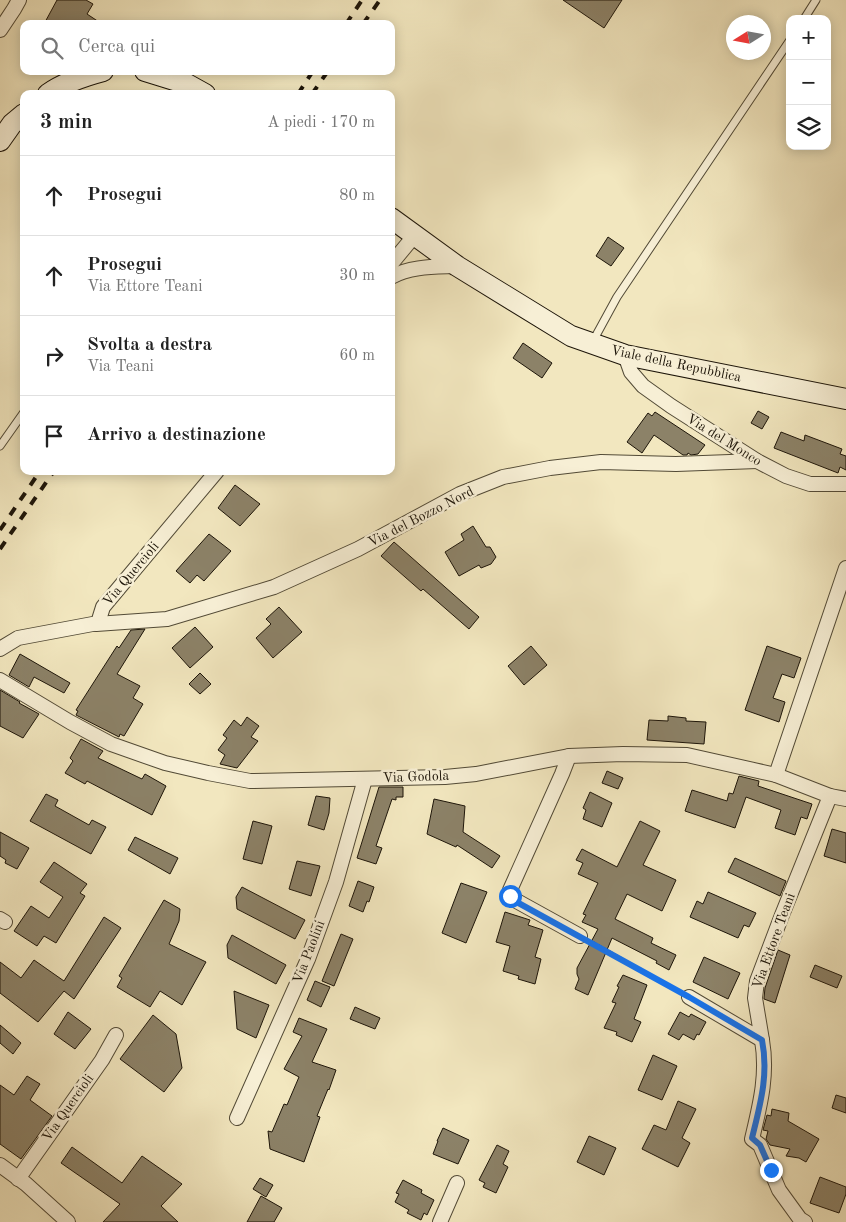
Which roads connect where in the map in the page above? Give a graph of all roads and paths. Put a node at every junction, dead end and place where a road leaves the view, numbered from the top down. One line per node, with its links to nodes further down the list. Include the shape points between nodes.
1 (19, 0): 4 (street)
2 (816, 0): 3 (lane)
3 (807, 15)
4 (0, 30)
5 (786, 46): 17 (lane, via 618,297)
6 (89, 75): 8 (main road)
7 (158, 75): 9 (main road)
8 (53, 90)
9 (197, 90)
10 (12, 122): 11 (main road)
11 (0, 141)
12 (395, 221): 13 (main road, Viale della Repubblica)
13 (415, 235): 14 (street); 15 (main road, Viale della Repubblica)
14 (395, 259)
15 (457, 266): 16 (street, via 424,267); 17 (main road, Viale della Repubblica, via 571,336)
16 (395, 275)
17 (592, 344): 18 (main road, Viale della Repubblica)
18 (625, 355): 19 (main road, Viale della Repubblica); 22 (street, Via del Monco, via 631,372 643,386)
19 (846, 399)
20 (20, 418): 21 (lane)
21 (0, 446)
22 (757, 461): 24 (street, Via del Monco, via 810,484); 26 (street, Via del Bozzo Nord, via 601,462 504,478 460,494 358,549 274,587 166,619)
23 (214, 475): 26 (street, Via Quercioli, via 103,607)
24 (846, 484)
25 (846, 568): 30 (street)
26 (96, 624): 27 (street, via 18,638)
27 (0, 649)
28 (0, 680): 31 (street, Via Godola, via 111,744 165,763 250,781)
29 (569, 756): 30 (street, Via Godola, via 687,755); 31 (street, Via Godola, via 476,774); 34 (street, via 510,896)
30 (776, 775): 32 (street, Via Godola)
31 (365, 779): 38 (street, Via Paolini, via 336,882 308,959)
32 (830, 796): 33 (street, Via Godola); 37 (street, Via Ettore Teani, via 757,981 754,998)
33 (846, 799)
34 (580, 936): 35 (path)
35 (689, 997): 37 (street)
36 (116, 1035): 40 (street, Via Quercioli)
37 (762, 1040): 44 (street, Via Ettore Teani, via 762,1098 752,1138 760,1145 780,1190)
38 (236, 1118)
39 (0, 1165): 40 (street)
40 (18, 1179): 42 (street)
41 (457, 1183): 43 (street)
42 (68, 1222)
43 (440, 1222)
44 (805, 1222)

